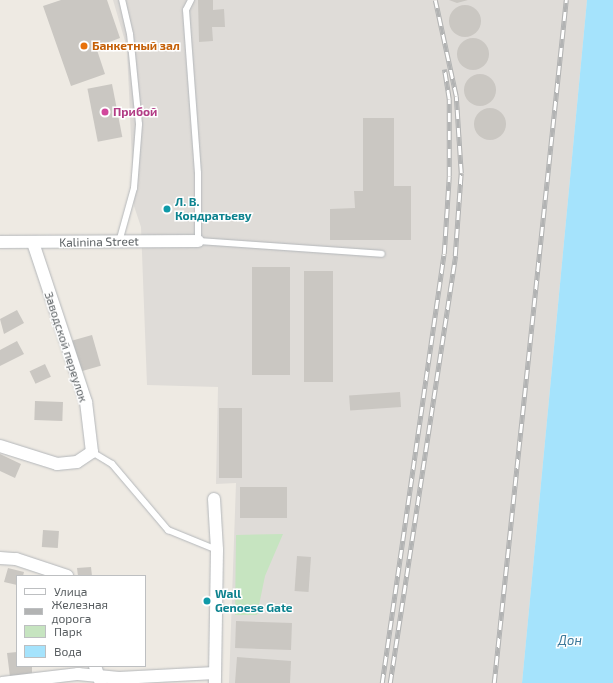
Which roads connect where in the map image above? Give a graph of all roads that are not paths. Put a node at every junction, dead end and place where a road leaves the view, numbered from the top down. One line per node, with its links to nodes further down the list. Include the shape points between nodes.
1 (122, 0): 5 (lane, via 130,34 138,124 134,188)
2 (191, 0): 4 (lane, via 186,10 198,173)
3 (1, 240): 6 (street, Kalinina Street)
4 (198, 241): 5 (street, Kalinina Street); 7 (lane)
5 (119, 242): 6 (street, Kalinina Street)
6 (34, 243): 9 (street, Заводской переулок, via 86,402)
7 (382, 254)
8 (0, 446): 9 (street, via 57,464 77,462)
9 (92, 452): 11 (lane, via 112,464 168,530)
10 (214, 499): 11 (street)
11 (217, 550): 15 (street)
12 (0, 558): 13 (street, via 16,559)
13 (63, 575)
14 (95, 667): 16 (street)
15 (215, 678): 16 (street)
16 (101, 680): 17 (street, via 78,674)
17 (2, 683)

